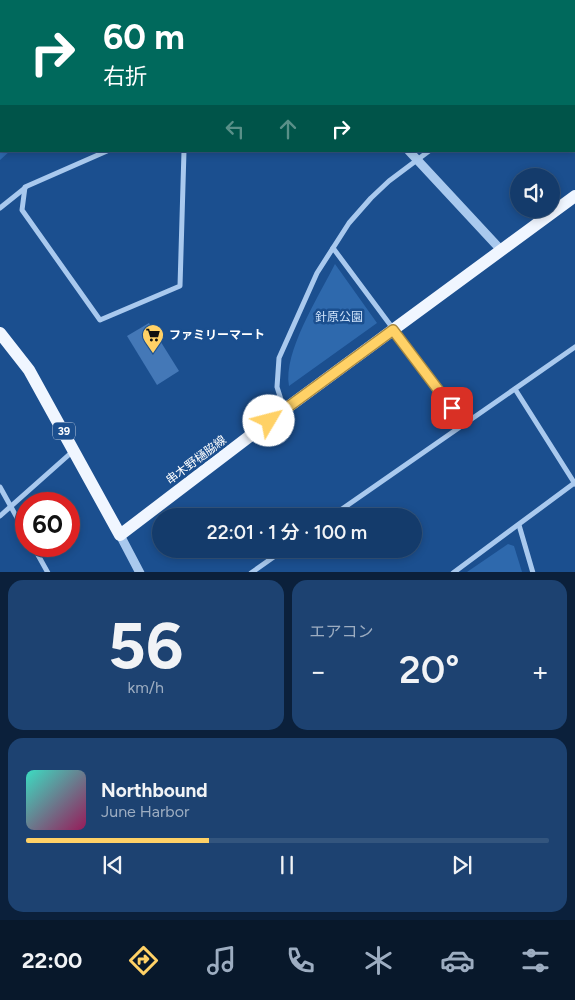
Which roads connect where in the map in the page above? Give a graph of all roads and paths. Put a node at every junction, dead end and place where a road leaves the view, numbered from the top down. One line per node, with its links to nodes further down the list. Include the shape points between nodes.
1 (105, 152): 6 (street)
2 (184, 152): 6 (street, via 180,286 100,320 22,210)
3 (410, 152): 5 (street)
4 (428, 152): 5 (street)
5 (417, 160): 9 (street, via 371,198); 10 (street)
6 (25, 187): 8 (street)
7 (575, 196): 10 (main road, 串木野樋脇線)
8 (0, 208)
9 (333, 248): 11 (street); 15 (street, via 317,273 279,358 277,387)
10 (501, 250): 11 (main road, 串木野樋脇線)
11 (393, 330): 15 (main road, 串木野樋脇線); 16 (street)
12 (0, 333): 17 (main road, 39, via 29,370)
13 (575, 347): 14 (street)
14 (515, 389): 16 (street); 18 (street)
15 (284, 410): 25 (main road, 串木野樋脇線)
16 (464, 424): 21 (street)
17 (74, 450): 20 (street); 25 (main road, 39)
18 (574, 484): 24 (street)
19 (0, 487): 20 (street)
20 (11, 507): 22 (street); 23 (street)
21 (343, 508)
22 (15, 514)
23 (0, 516)
24 (519, 525): 31 (street); 32 (street)
25 (120, 535): 29 (street)
26 (39, 557): 28 (street)
27 (272, 558): 30 (street)
28 (48, 572)
29 (140, 572)
30 (251, 572)
31 (453, 572)
32 (533, 572)

